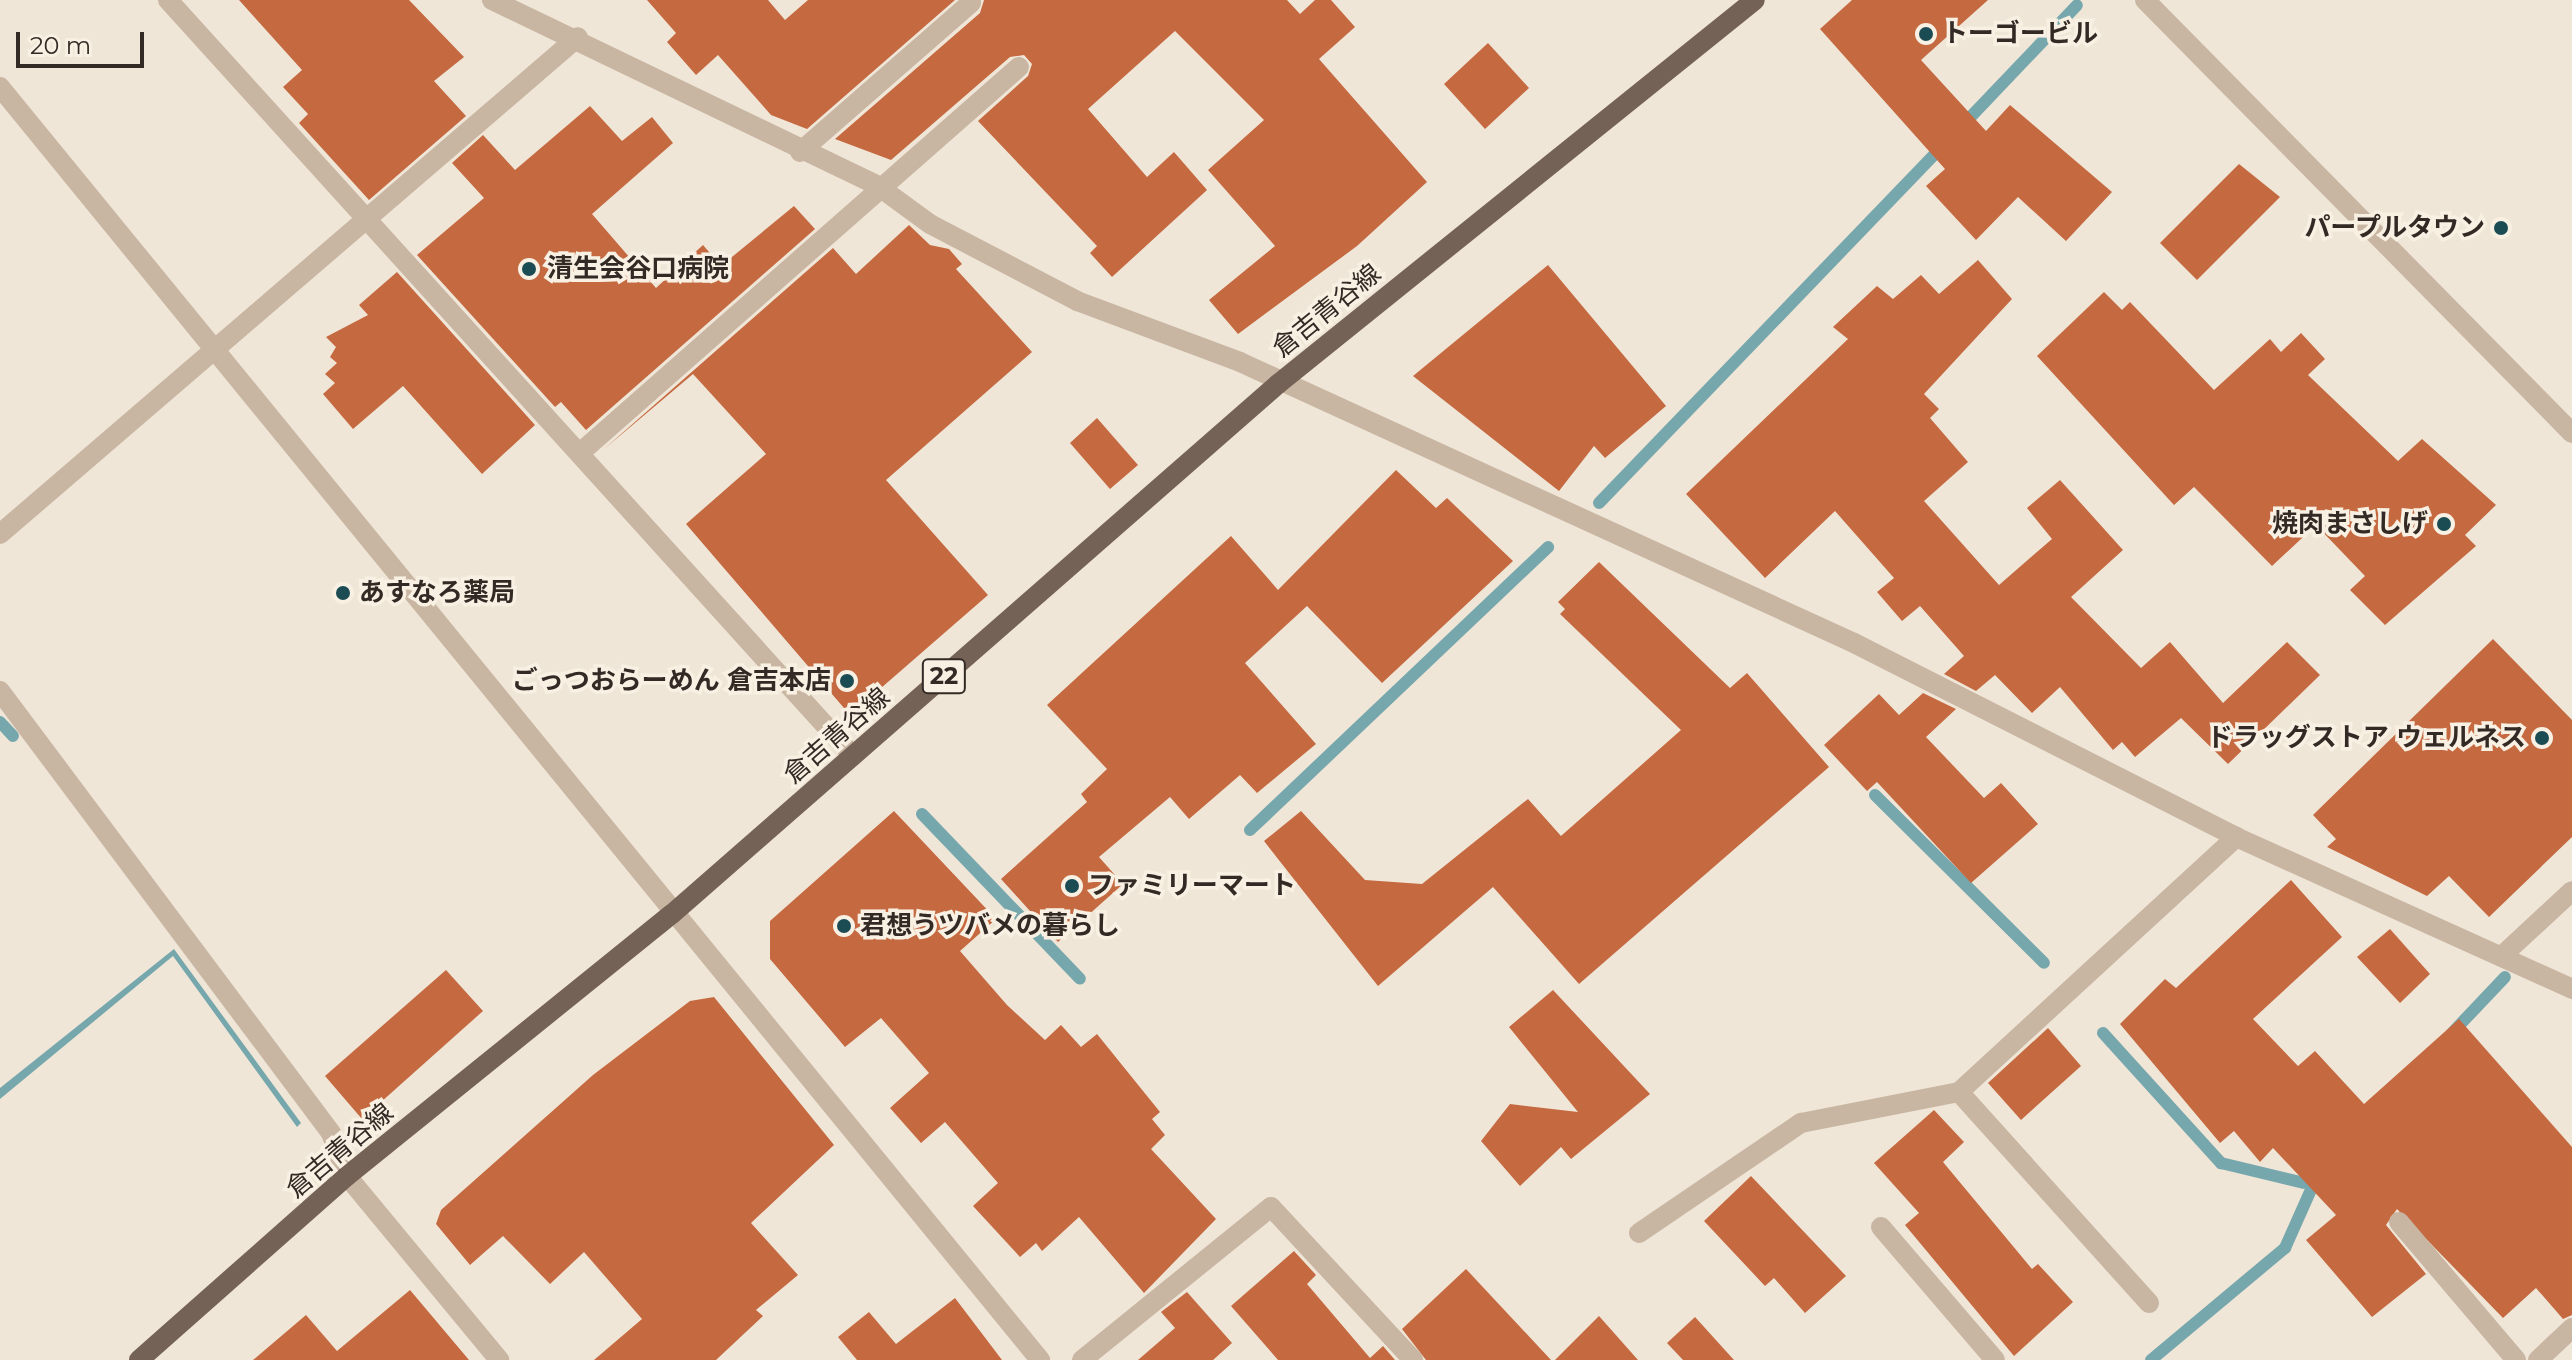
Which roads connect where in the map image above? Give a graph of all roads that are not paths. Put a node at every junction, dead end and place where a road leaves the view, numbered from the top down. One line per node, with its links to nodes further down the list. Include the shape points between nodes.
1 (168, 0): 11 (street)
2 (1755, 0): 13 (main road, 倉吉青谷線 / 22)
3 (2145, 0): 14 (street)
4 (506, 3): 6 (street)
5 (971, 3): 9 (street)
6 (578, 37): 9 (street); 11 (street)
7 (1019, 67): 10 (street)
8 (0, 87): 12 (street)
9 (800, 152): 10 (street)
10 (878, 186): 13 (street, via 930,224 1077,301 1240,362); 15 (street)
11 (367, 225): 12 (street); 15 (street)
12 (210, 349): 16 (street); 21 (street)
13 (1278, 384): 18 (main road, 倉吉青谷線 / 22); 19 (street, via 1854,643)
14 (2572, 433)
15 (581, 452): 18 (street)
16 (0, 534)
17 (0, 691): 25 (street, via 331,1133)
18 (853, 756): 21 (main road, 倉吉青谷線 / 22)
19 (2236, 837): 22 (street); 24 (street)
20 (2572, 891): 22 (street)
21 (672, 914): 25 (main road, 倉吉青谷線 / 22); 33 (street)
22 (2505, 953): 23 (street)
23 (2572, 989)
24 (1959, 1092): 28 (street, via 1801,1123); 29 (street)
25 (347, 1176): 31 (main road, 倉吉青谷線 / 22); 32 (street)
26 (2399, 1222): 37 (street)
27 (1881, 1227): 36 (street)
28 (1639, 1233)
29 (2149, 1303)
30 (2572, 1328): 38 (street)
31 (139, 1360)
32 (499, 1360)
33 (1040, 1360)
34 (1082, 1360): 35 (street, via 1271,1207)
35 (1413, 1360)
36 (1995, 1360)
37 (2516, 1360)
38 (2538, 1360)

